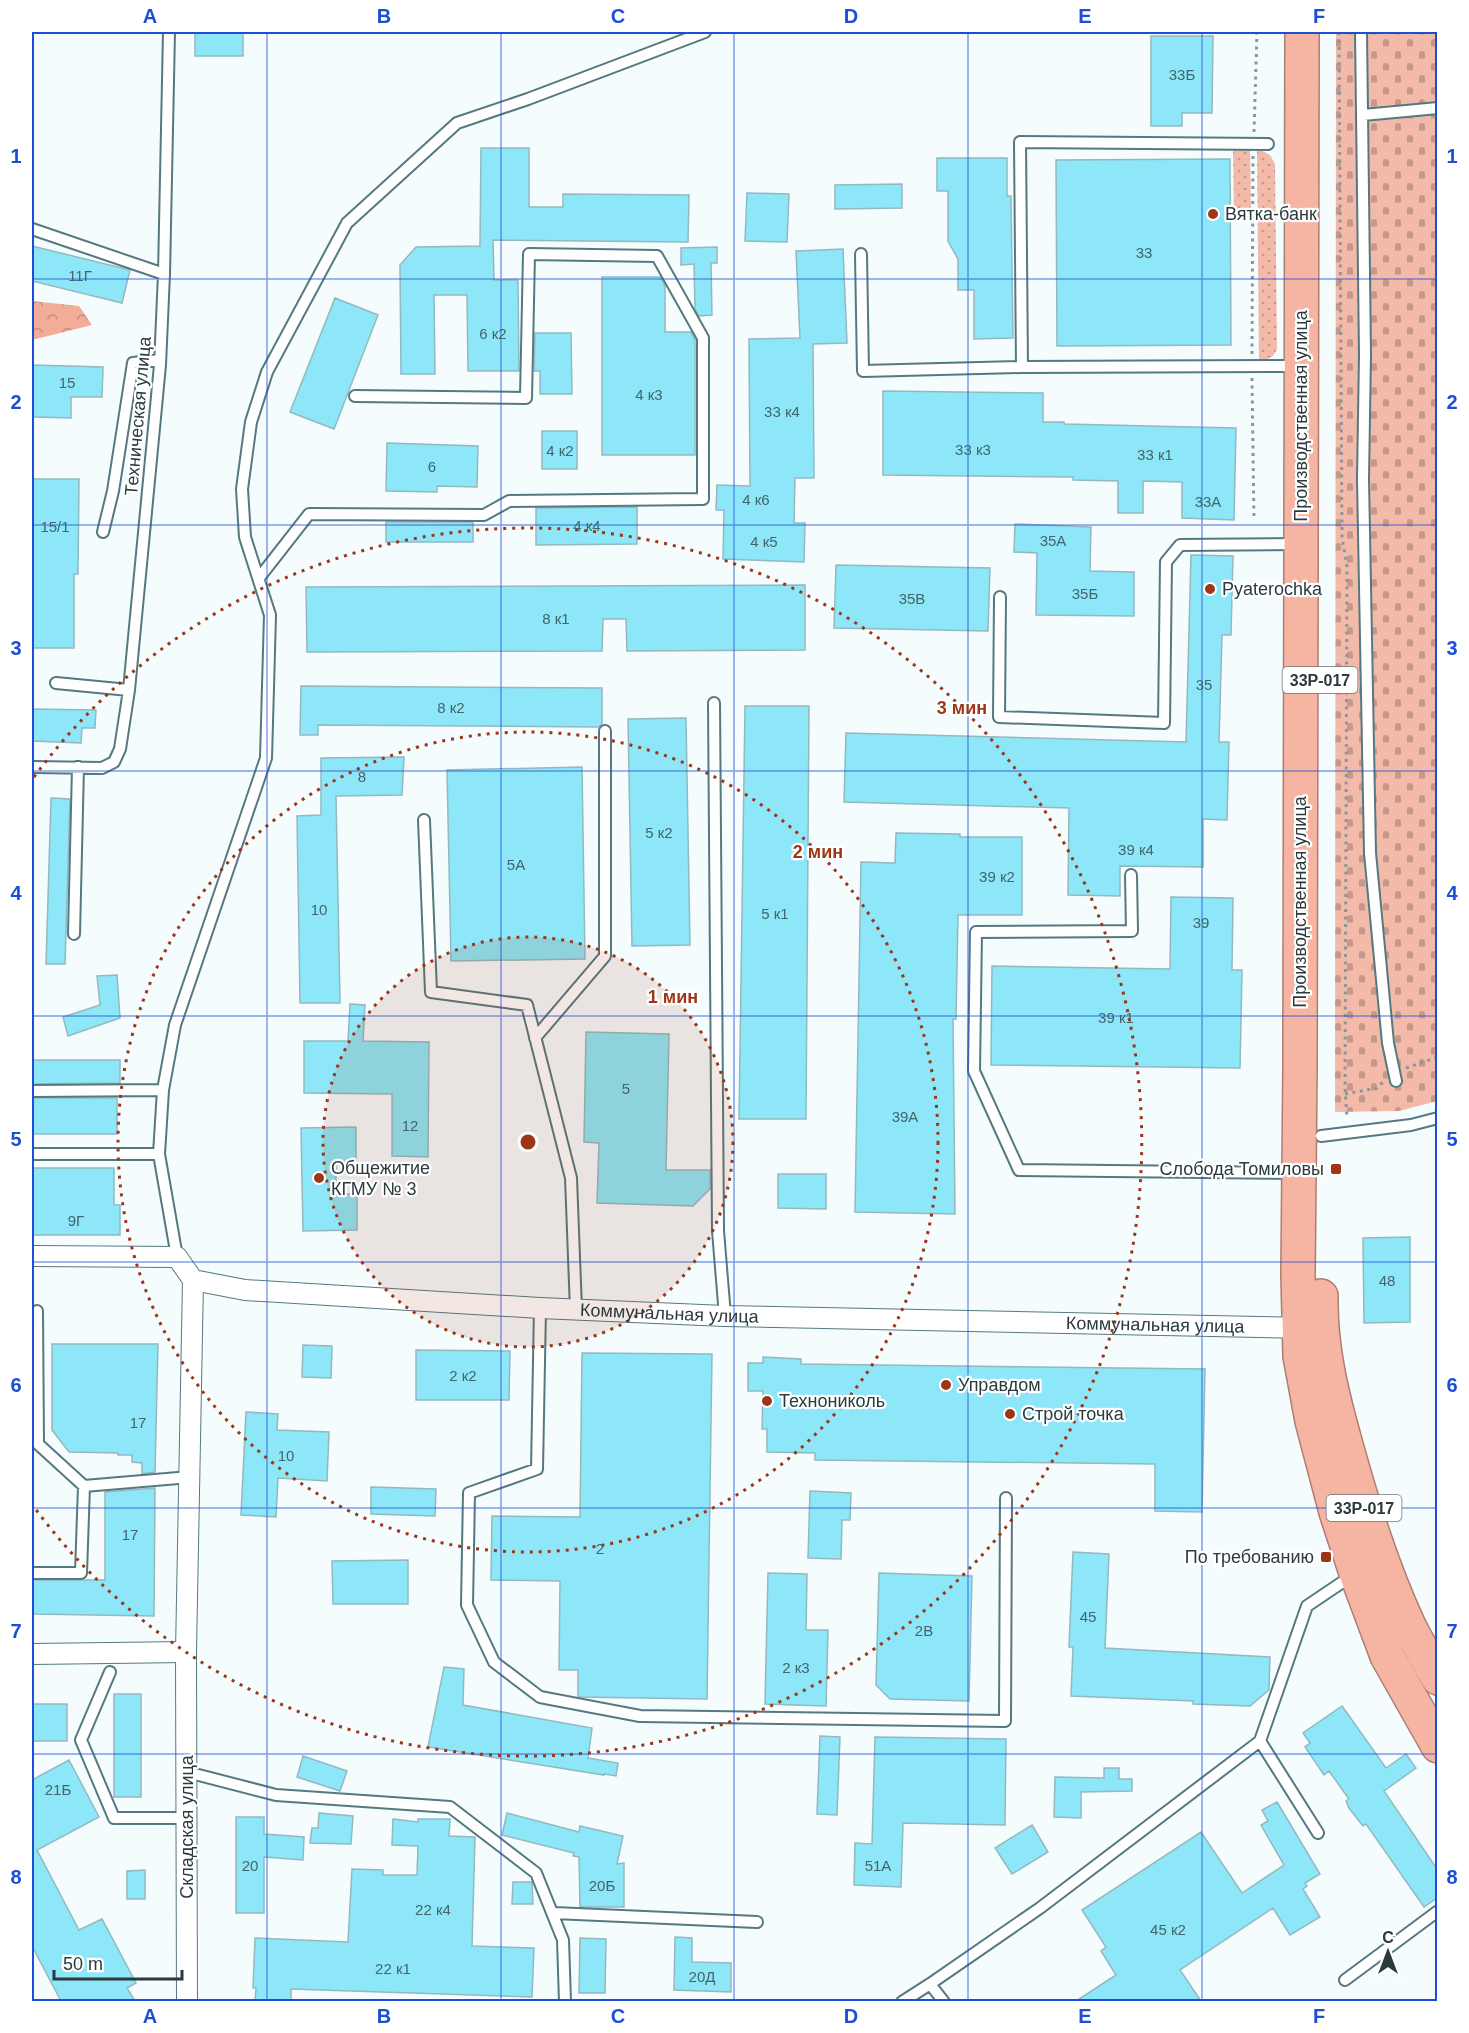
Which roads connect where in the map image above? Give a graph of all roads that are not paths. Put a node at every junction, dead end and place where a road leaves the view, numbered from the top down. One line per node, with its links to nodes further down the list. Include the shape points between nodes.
1 (169, 32): 11 (lane, Техническая улица)
2 (705, 32): 18 (lane, via 457,123 347,223 267,372 251,422 242,489 245,537)
3 (1302, 32): 13 (highway, Производственная улица / 33Р-017)
4 (1321, 32): 34 (highway, Производственная улица / 33Р-017)
5 (1361, 32): 7 (lane)
6 (1437, 108): 7 (lane)
7 (1363, 115): 30 (lane, via 1363,479 1370,854 1388,1043)
8 (1268, 144): 14 (lane, via 1020,142)
9 (32, 229): 11 (lane)
10 (861, 254): 14 (lane, via 863,371)
11 (164, 274): 12 (lane, Техническая улица)
12 (160, 360): 16 (lane, via 133,363); 21 (lane, Техническая улица)
13 (1302, 366): 14 (lane); 17 (highway, Производственная улица / 33Р-017)
14 (1022, 367)
15 (355, 396): 18 (lane, via 526,398 529,255 657,256 703,338 703,498 509,501 484,515 309,514)
16 (103, 532)
17 (1301, 544): 19 (lane, via 1180,545 1166,562 1164,723 999,717); 37 (highway, Производственная улица / 33Р-017)
18 (259, 578): 31 (lane, via 270,615 266,758 175,1025)
19 (1000, 597)
20 (56, 683): 21 (lane)
21 (129, 690): 25 (lane, Техническая улица, via 120,748 114,762 102,768)
22 (714, 703): 44 (lane, via 718,1231)
23 (605, 731): 29 (lane, via 605,956)
24 (32, 767): 25 (lane)
25 (78, 767): 28 (lane)
26 (424, 820): 29 (lane, via 431,992 527,1005)
27 (1131, 875): 37 (lane, via 1132,931 976,932 974,1071 1019,1170)
28 (74, 934)
29 (535, 1038): 42 (lane, via 571,1178)
30 (1396, 1081)
31 (163, 1090): 32 (lane); 36 (lane)
32 (32, 1091)
33 (1437, 1118): 34 (lane)
34 (1334, 1134): 45 (highway, Производственная улица / 33Р-017)
35 (32, 1154): 36 (lane)
36 (159, 1154): 39 (lane)
37 (1299, 1173): 45 (highway, Производственная улица / 33Р-017)
38 (32, 1256): 39 (street)
39 (177, 1257): 40 (street)
40 (194, 1280): 41 (street, Коммунальная улица, via 245,1290); 46 (street, Складская улица)
41 (540, 1308): 42 (street, Коммунальная улица); 48 (lane, via 537,1469 469,1493 467,1605 494,1662 540,1697 640,1716 1005,1721)
42 (576, 1310): 44 (street, Коммунальная улица)
43 (37, 1311): 47 (lane, via 38,1444)
44 (725, 1316): 45 (street, Коммунальная улица)
45 (1310, 1328): 50 (highway, Производственная улица / 33Р-017, via 1300,1356 1312,1421); 54 (highway, Производственная улица / 33Р-017, via 1381,1559 1409,1627)
46 (190, 1477): 47 (lane); 51 (street, Складская улица)
47 (84, 1486): 49 (lane, via 81,1573)
48 (1006, 1498)
49 (32, 1573)
50 (1356, 1573): 55 (lane, via 1307,1606); 56 (highway, Производственная улица / 33Р-017, via 1387,1656)
51 (186, 1652): 52 (street); 57 (street, Складская улица)
52 (32, 1653)
53 (110, 1672): 58 (lane, via 81,1740 114,1818)
54 (1437, 1678)
55 (1260, 1741): 59 (lane); 64 (lane, via 1040,1908)
56 (1437, 1746)
57 (187, 1772): 58 (street, Складская улица); 61 (lane, via 276,1795 450,1807 536,1873)
58 (187, 1818): 65 (street, Складская улица)
59 (1318, 1833)
60 (1437, 1911): 63 (lane)
61 (554, 1913): 62 (lane); 66 (lane, via 563,1940)
62 (757, 1922)
63 (1345, 1980)
64 (930, 1984): 67 (lane); 68 (lane)
65 (187, 2001)
66 (565, 2001)
67 (902, 2001)
68 (945, 2001)

